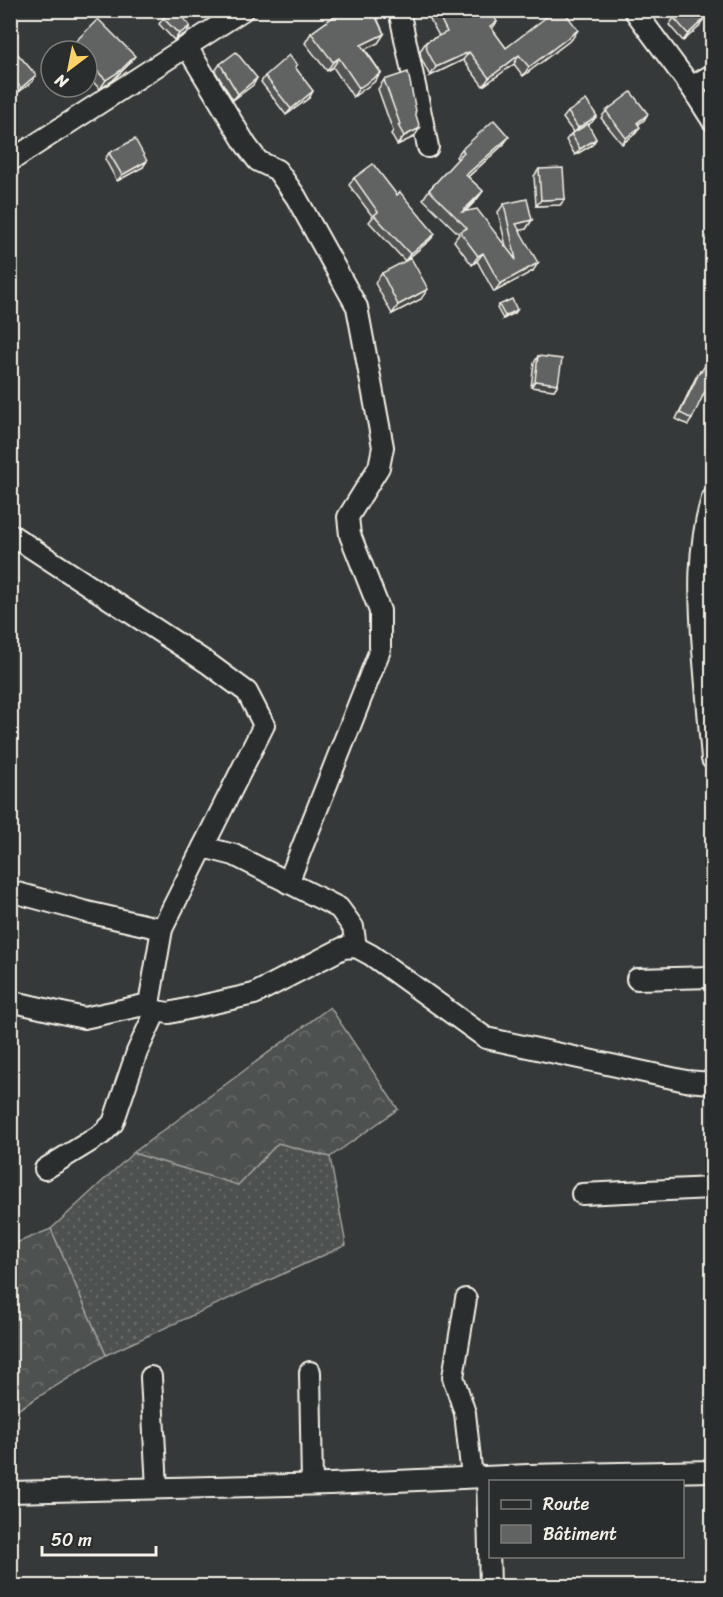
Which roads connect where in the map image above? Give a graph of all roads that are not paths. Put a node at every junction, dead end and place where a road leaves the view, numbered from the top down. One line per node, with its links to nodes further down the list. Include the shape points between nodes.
1 (243, 10): 4 (street)
2 (399, 10): 8 (street)
3 (634, 10): 6 (street)
4 (187, 47): 9 (street); 14 (street, via 246,145 258,160 277,170 296,197 357,307 382,447 379,467 348,517 350,535 380,611 380,650)
5 (712, 75): 6 (street)
6 (691, 87): 7 (street)
7 (712, 120)
8 (428, 147)
9 (10, 161)
10 (712, 498): 12 (street, via 703,535 699,588)
11 (10, 534): 13 (street, via 247,692 264,725)
12 (712, 759)
13 (203, 848): 14 (street, via 234,855); 16 (street)
14 (288, 883): 17 (street, via 339,908 353,927)
15 (10, 891): 16 (street)
16 (162, 929): 21 (street)
17 (356, 947): 21 (street, via 343,948 254,994 169,1012); 22 (street, via 486,1038 686,1081)
18 (712, 978): 19 (street)
19 (637, 979)
20 (10, 1001): 21 (street, via 84,1018)
21 (152, 1007): 23 (street, via 113,1123)
22 (712, 1083)
23 (45, 1169)
24 (712, 1188): 25 (street)
25 (582, 1194)
26 (466, 1299): 30 (street, via 453,1377)
27 (310, 1372): 31 (street)
28 (151, 1377): 32 (street)
29 (712, 1471): 30 (street)
30 (480, 1477): 31 (street); 34 (street)
31 (312, 1484): 32 (street)
32 (157, 1488): 33 (street)
33 (10, 1492)
34 (490, 1587)

